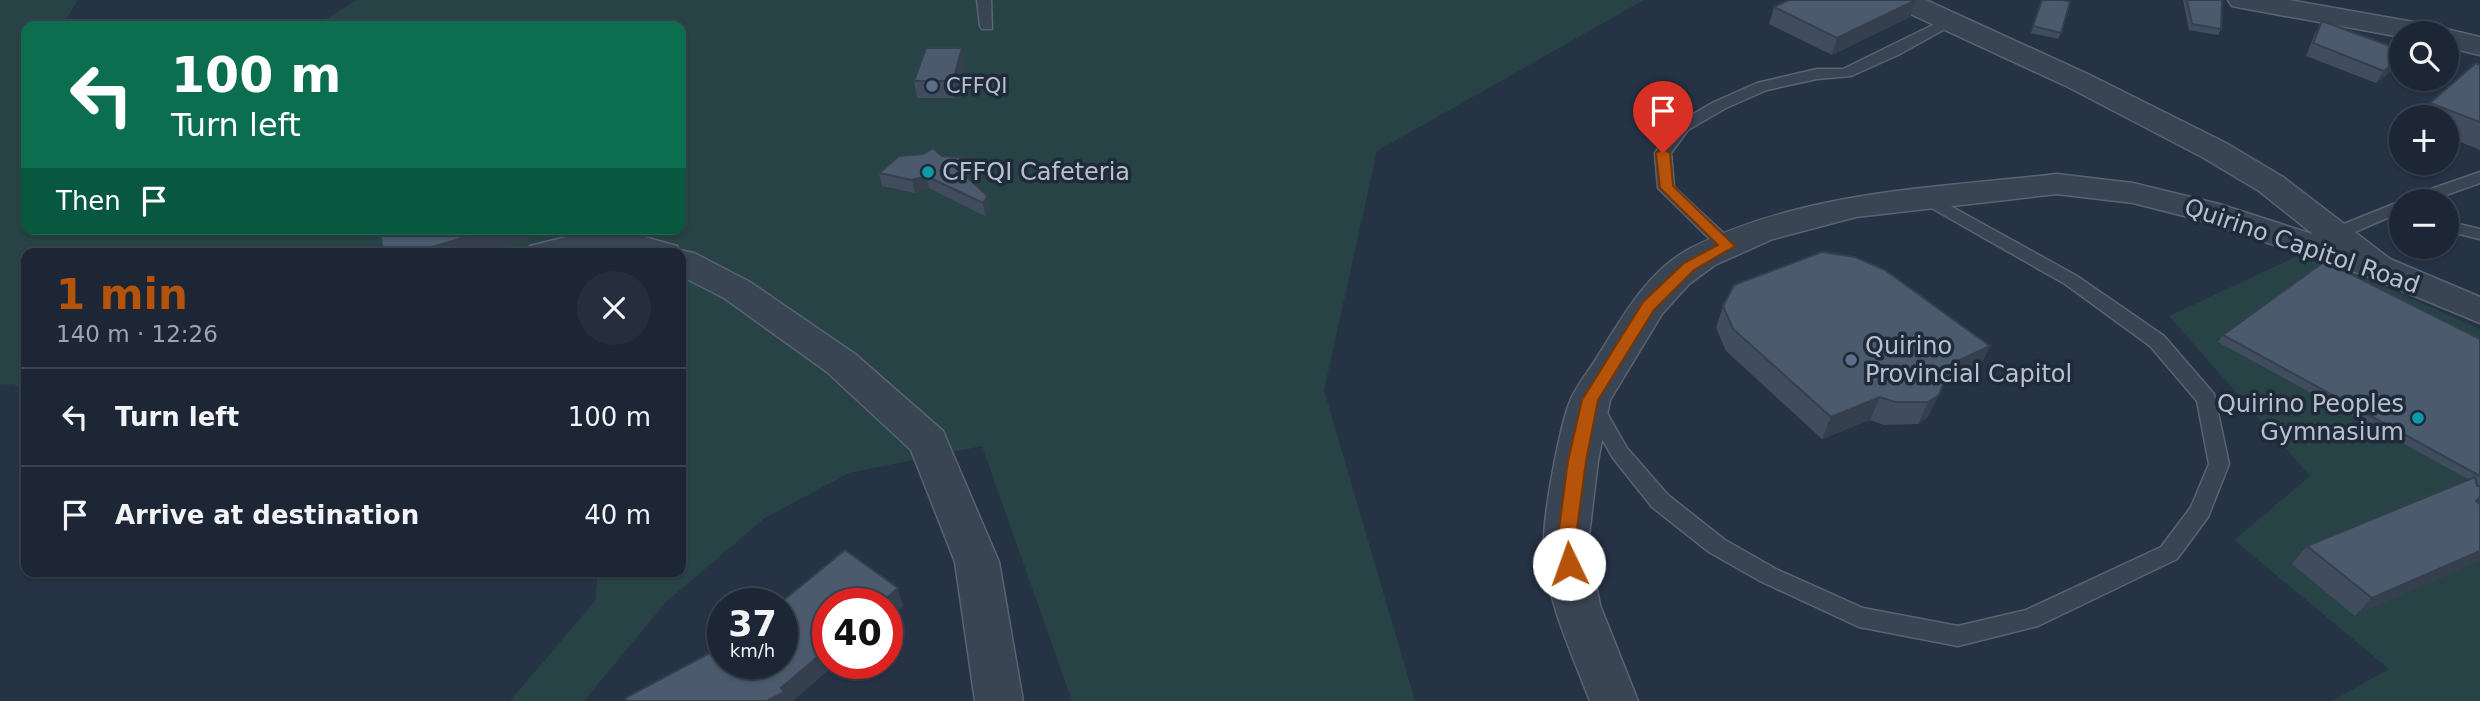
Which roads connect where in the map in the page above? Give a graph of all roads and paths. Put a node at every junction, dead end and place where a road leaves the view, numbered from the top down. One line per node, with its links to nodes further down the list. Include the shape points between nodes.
1 (984, 0): 5 (lane)
2 (1903, 0): 4 (street)
3 (2242, 0): 6 (street)
4 (1949, 21): 16 (street, via 2214,149 2271,184); 18 (lane, via 1846,73 1762,86 1682,127 1663,153 1667,188)
5 (987, 26)
6 (2389, 27)
7 (2459, 41): 8 (street)
8 (2480, 46)
9 (2480, 177): 10 (lane)
10 (2447, 189)
11 (1927, 198): 18 (street, Quirino Capitol Road, via 1855,207 1760,231); 22 (street, Quirino Capitol Road, via 2057,184 2133,193 2207,211); 24 (lane, via 2071,280 2147,333 2207,399 2219,464 2200,511 2169,553 2030,619 1958,636 1859,617 1727,552 1660,501 1620,453)
12 (2389, 211): 13 (lane)
13 (2367, 219): 14 (lane); 16 (lane)
14 (2389, 219)
15 (2459, 229): 17 (lane)
16 (2335, 234): 22 (street)
17 (2480, 234)
18 (1727, 246): 24 (street, Quirino Capitol Road, via 1702,257 1648,306)
19 (564, 248): 20 (street, via 616,242)
20 (649, 248)
21 (686, 264): 25 (street, via 737,290 841,363 928,442 977,562)
22 (2377, 267): 23 (street, Quirino Capitol Road)
23 (2480, 311)
24 (1590, 400): 26 (street, Quirino Capitol Road, via 1566,544 1577,605)
25 (999, 701)
26 (1614, 701)

